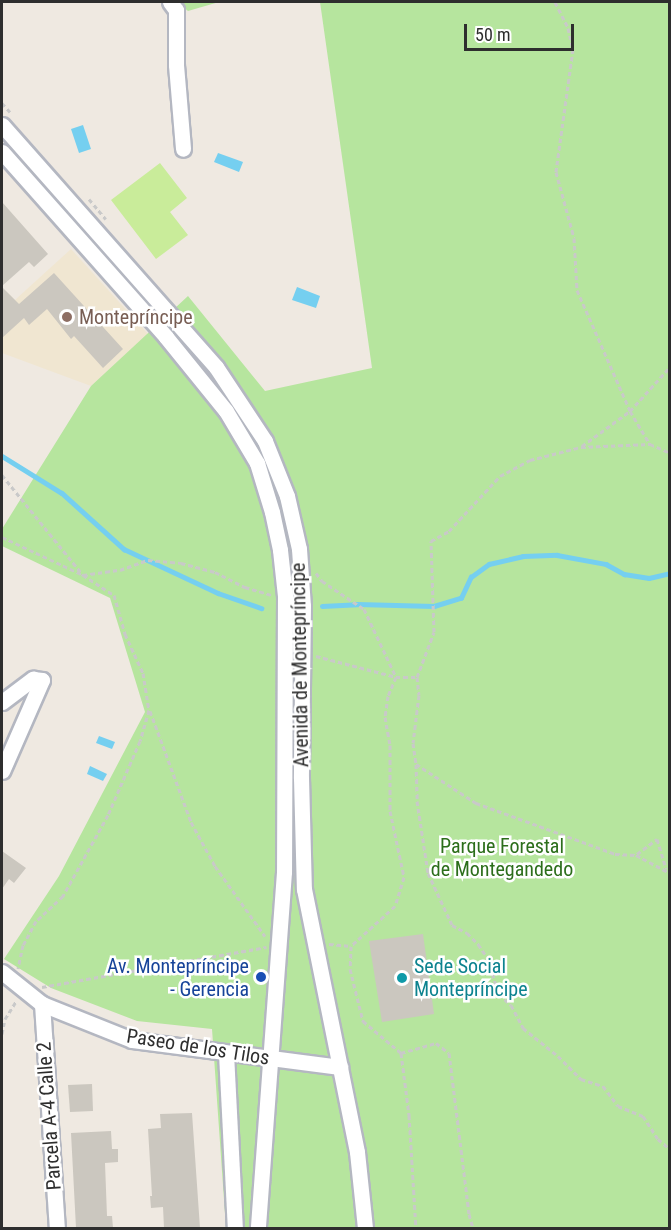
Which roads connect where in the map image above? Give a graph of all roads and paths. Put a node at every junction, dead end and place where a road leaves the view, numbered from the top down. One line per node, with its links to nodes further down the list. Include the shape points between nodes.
1 (170, 2): 5 (street, via 176,10)
2 (555, 2): 8 (path, via 573,49 556,172 574,238 577,290)
3 (2, 125): 4 (street, Avenida de Montepríncipe)
4 (9, 139): 26 (street, Avenida de Montepríncipe, via 216,367 265,441 287,496 298,549 303,606 302,849 306,910)
5 (183, 149)
6 (2, 152): 27 (street, Avenida de Montepríncipe, via 198,374 257,464 280,550 285,596 284,872)
7 (669, 367): 8 (path)
8 (630, 411): 9 (path); 10 (path)
9 (650, 444): 10 (path); 11 (path)
10 (581, 447): 19 (path, via 530,460 500,476 449,531 431,541 434,632)
11 (669, 453)
12 (2, 475): 15 (path)
13 (2, 537): 15 (path)
14 (315, 572): 18 (path, via 364,609)
15 (83, 575): 16 (path, via 120,570 147,560 181,563); 21 (path, via 114,595 125,634 143,673)
16 (274, 596)
17 (309, 654): 18 (path)
18 (396, 677): 19 (path); 28 (path, via 385,717 390,745 390,811 404,877 395,906)
19 (417, 677): 22 (path, via 419,695 413,743)
20 (2, 702): 23 (street, via 33,679 42,680)
21 (149, 710): 27 (path, via 191,822 215,866); 29 (path, via 108,815 63,896 36,921 23,945 18,967)
22 (416, 764): 24 (path, via 476,802 615,854); 37 (path, via 417,801 428,873 452,925 478,944 488,959 499,994 512,1005 523,1028 581,1079 603,1086 618,1106 644,1116)
23 (2, 771)
24 (636, 855): 25 (path); 25 (path, via 657,839)
25 (668, 872)
26 (313, 943): 28 (path); 36 (street, Avenida de Montepríncipe)
27 (276, 945): 30 (path); 35 (street, Avenida de Montepríncipe)
28 (351, 946): 34 (path, via 350,969 363,1022)
29 (6, 976): 30 (street, Paseo de los Tilos)
30 (24, 990): 31 (street, Paseo de los Tilos); 32 (path, via 5,1018)
31 (42, 1004): 33 (street, Paseo de los Tilos, via 132,1040); 38 (street, Parcela A-4 Calle 2)
32 (2, 1034)
33 (226, 1053): 35 (street, Paseo de los Tilos); 39 (street)
34 (401, 1053): 42 (path); 43 (path, via 436,1043 449,1053)
35 (271, 1059): 36 (street, Paseo de los Tilos); 40 (street, Avenida de Montepríncipe)
36 (340, 1066): 41 (street, Avenida de Montepríncipe, via 357,1152)
37 (669, 1149)
38 (57, 1228)
39 (235, 1228)
40 (258, 1228)
41 (365, 1228)
42 (416, 1228)
43 (473, 1228)

